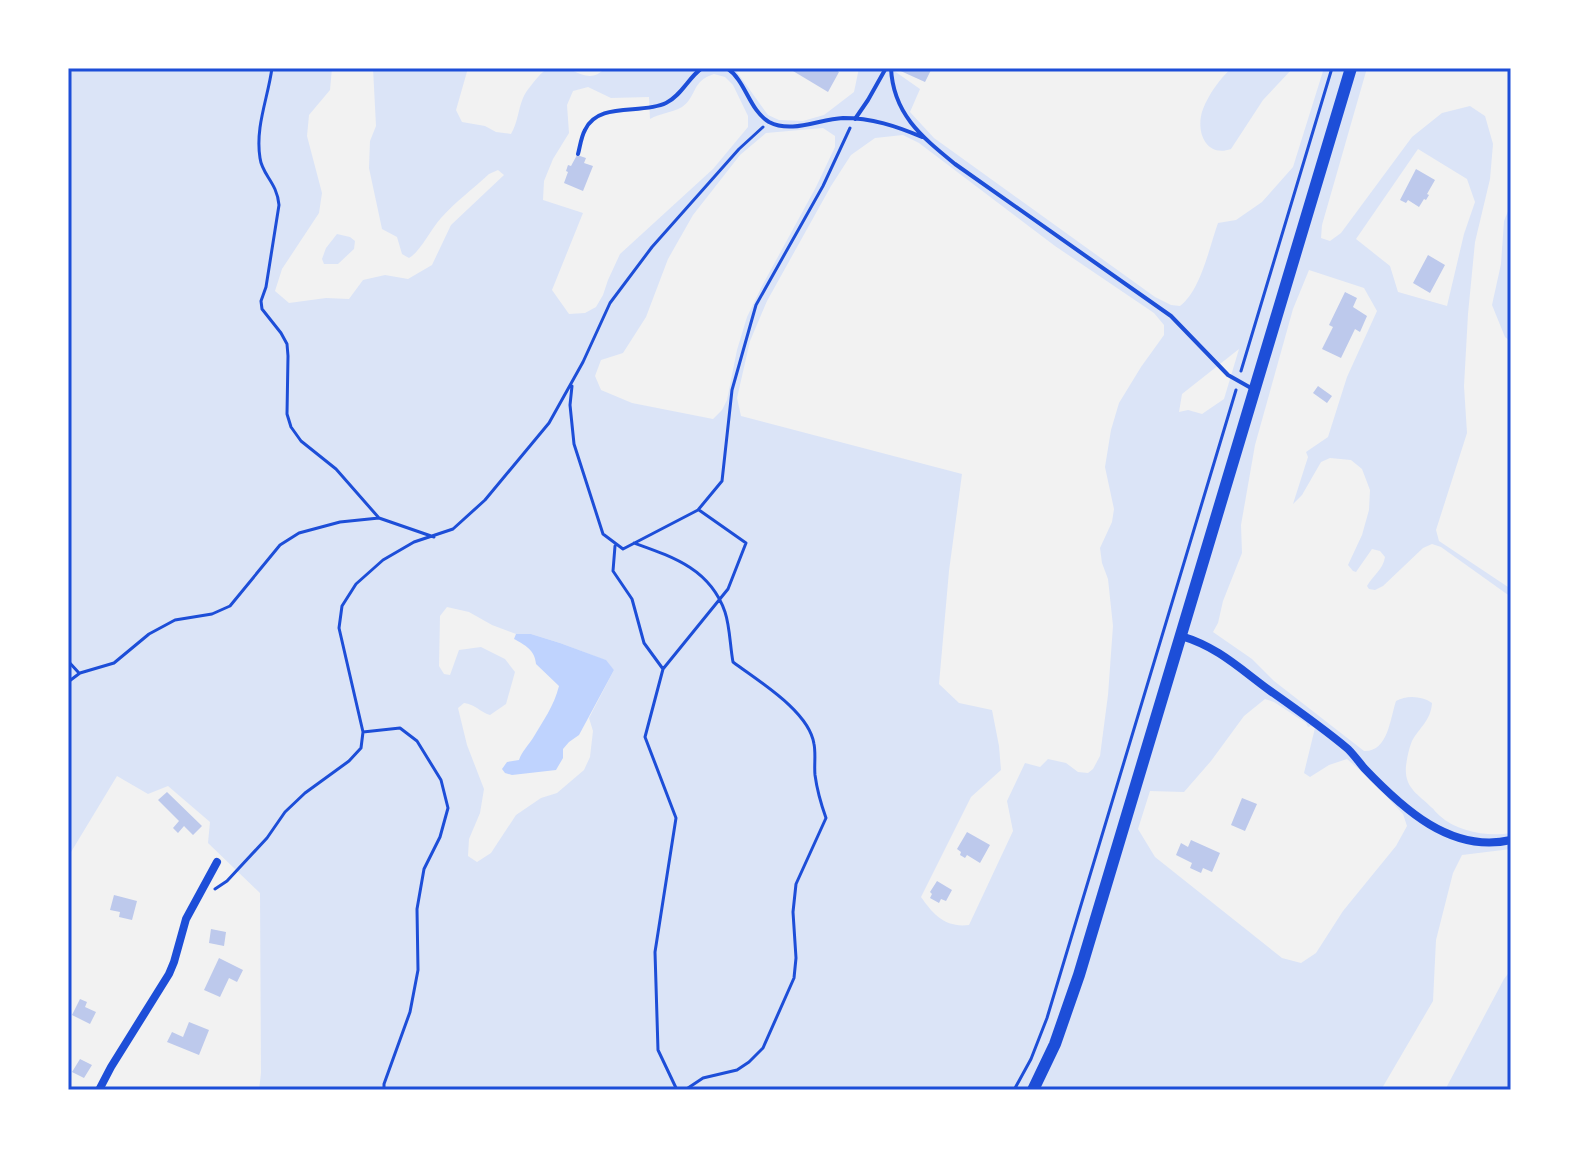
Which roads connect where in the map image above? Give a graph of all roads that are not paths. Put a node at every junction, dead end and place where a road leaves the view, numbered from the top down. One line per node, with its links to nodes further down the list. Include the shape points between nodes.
1 (702, 68): 7 (lane, via 660,106 595,116)
2 (727, 68): 5 (lane, via 769,121 798,127)
3 (889, 68): 5 (lane); 6 (lane, via 899,103)
4 (1351, 68): 8 (main road)
5 (855, 119): 6 (lane, via 903,128)
6 (924, 138): 8 (lane, via 1171,316 1223,370)
7 (578, 154)
8 (1254, 389): 9 (main road)
9 (1181, 636): 10 (street, via 1236,663 1327,732 1414,815 1470,842); 13 (main road, via 1064,1021)
10 (1511, 840)
11 (217, 862): 12 (street, via 186,919 169,974)
12 (99, 1090)
13 (1033, 1090)

